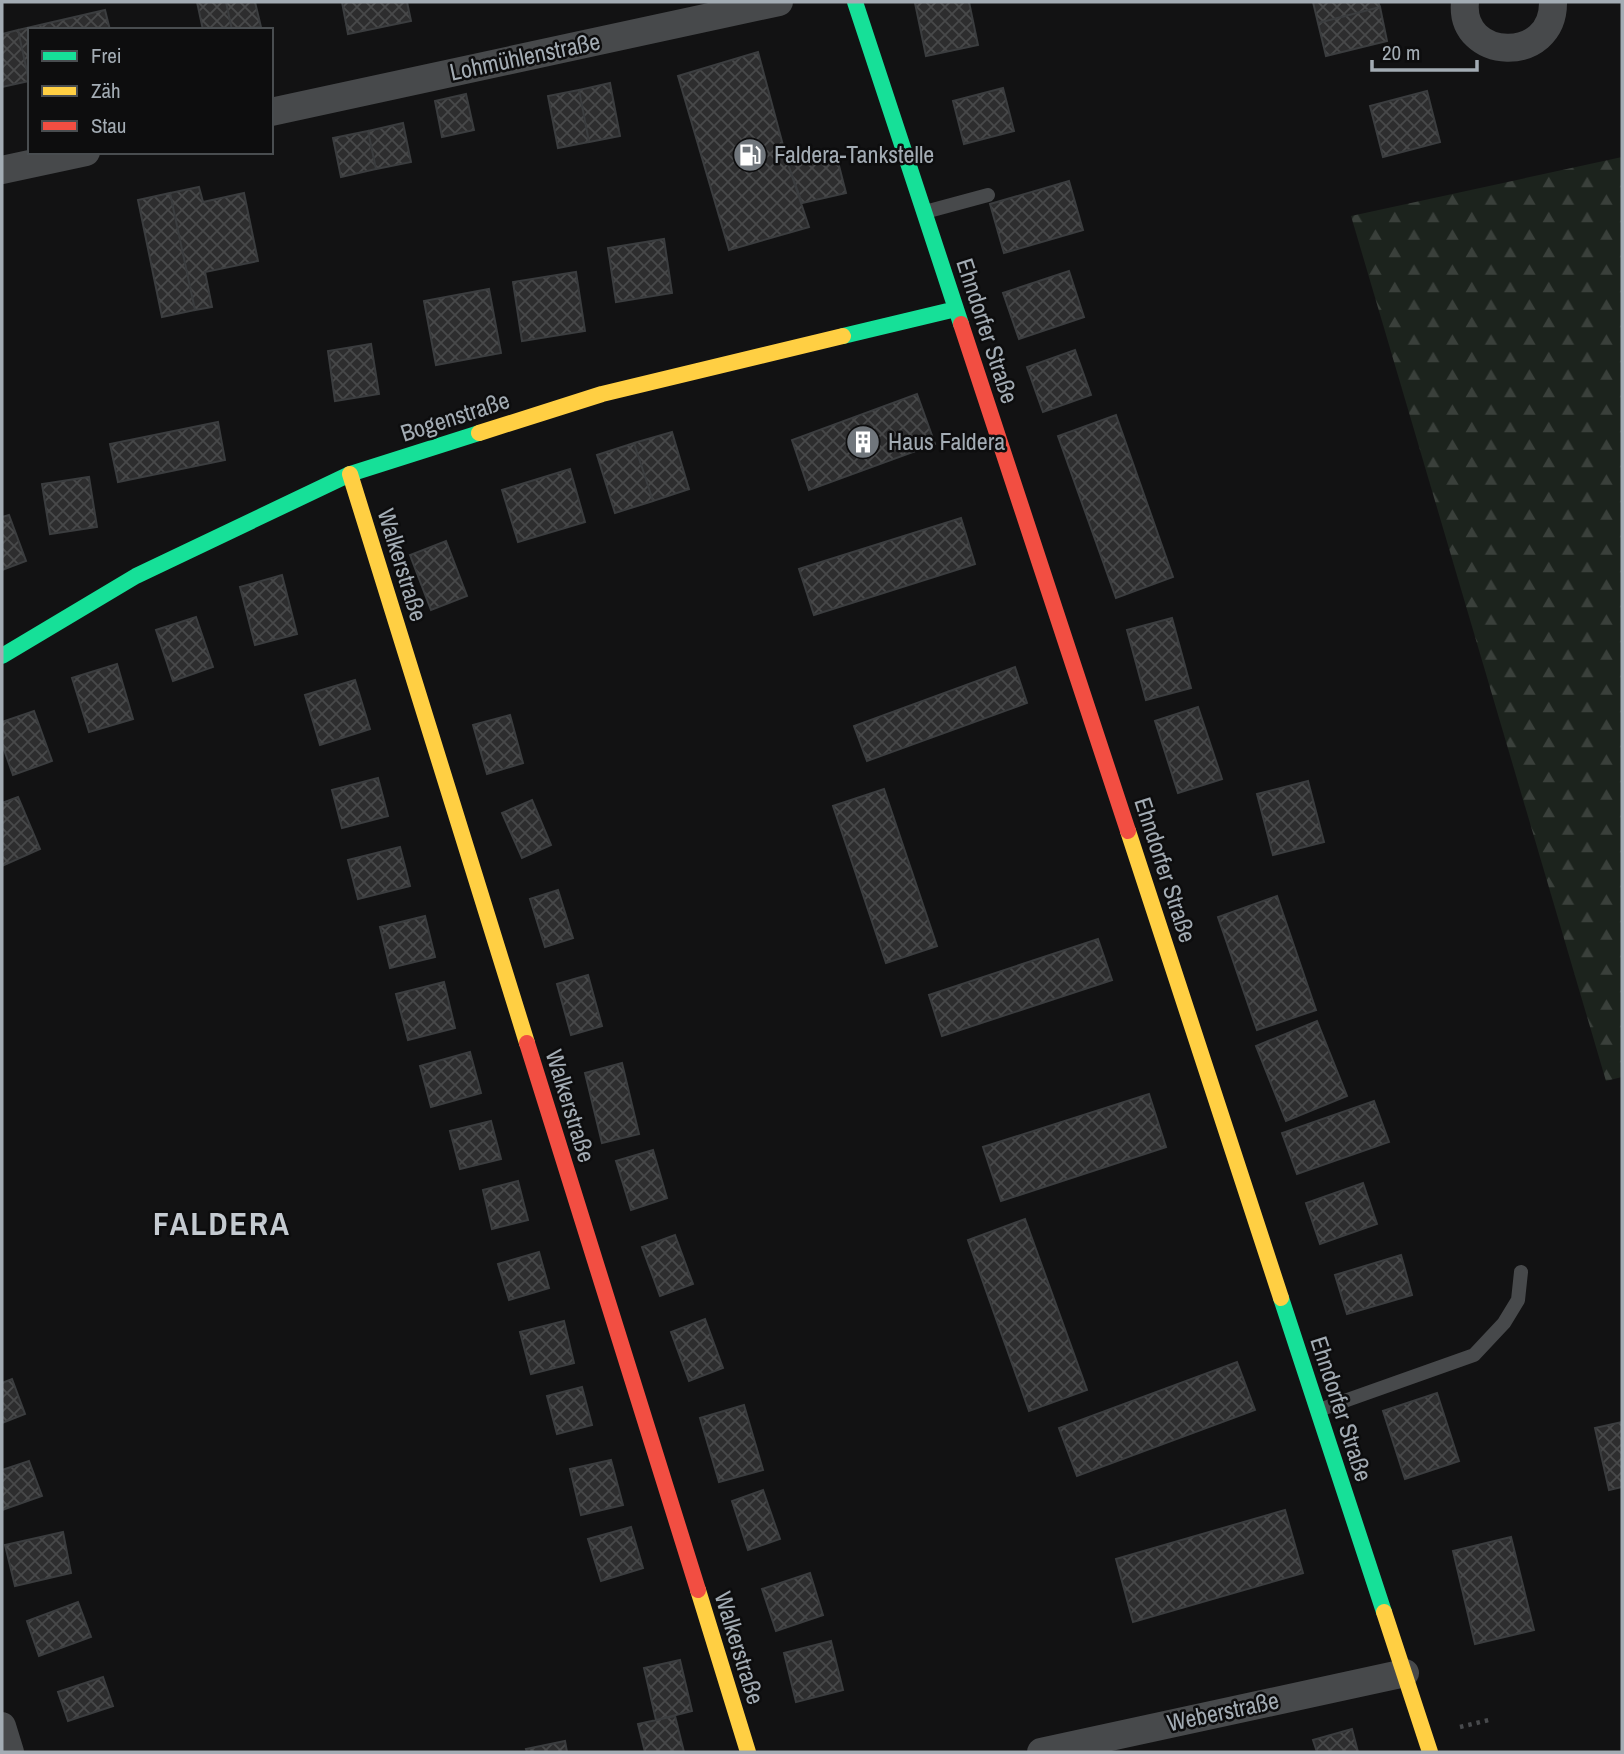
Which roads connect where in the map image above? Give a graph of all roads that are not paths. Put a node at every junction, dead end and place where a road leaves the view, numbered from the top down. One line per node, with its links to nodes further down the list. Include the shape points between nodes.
1 (779, 2): 5 (street, Lohmühlenstraße)
2 (855, 2): 9 (street, Ehndorfer Straße)
3 (1465, 2): 4 (street, via 1468,23 1477,36 1505,49 1520,48 1544,32)
4 (1553, 2)
5 (273, 112)
6 (77, 154): 7 (street)
7 (2, 170)
8 (988, 195): 9 (lane)
9 (924, 212): 10 (street, Ehndorfer Straße)
10 (956, 309): 11 (street, Bogenstraße, via 602,394); 14 (street, Ehndorfer Straße)
11 (350, 474): 12 (street, Bogenstraße, via 136,576); 18 (street, Walkerstraße)
12 (2, 656)
13 (1521, 1272): 14 (lane, via 1518,1300 1474,1355)
14 (1317, 1410): 15 (street, Ehndorfer Straße)
15 (1405, 1673): 19 (street, Weberstraße); 20 (street, Ehndorfer Straße)
16 (2, 1726): 17 (street)
17 (10, 1752)
18 (748, 1752)
19 (1041, 1752)
20 (1430, 1752)

